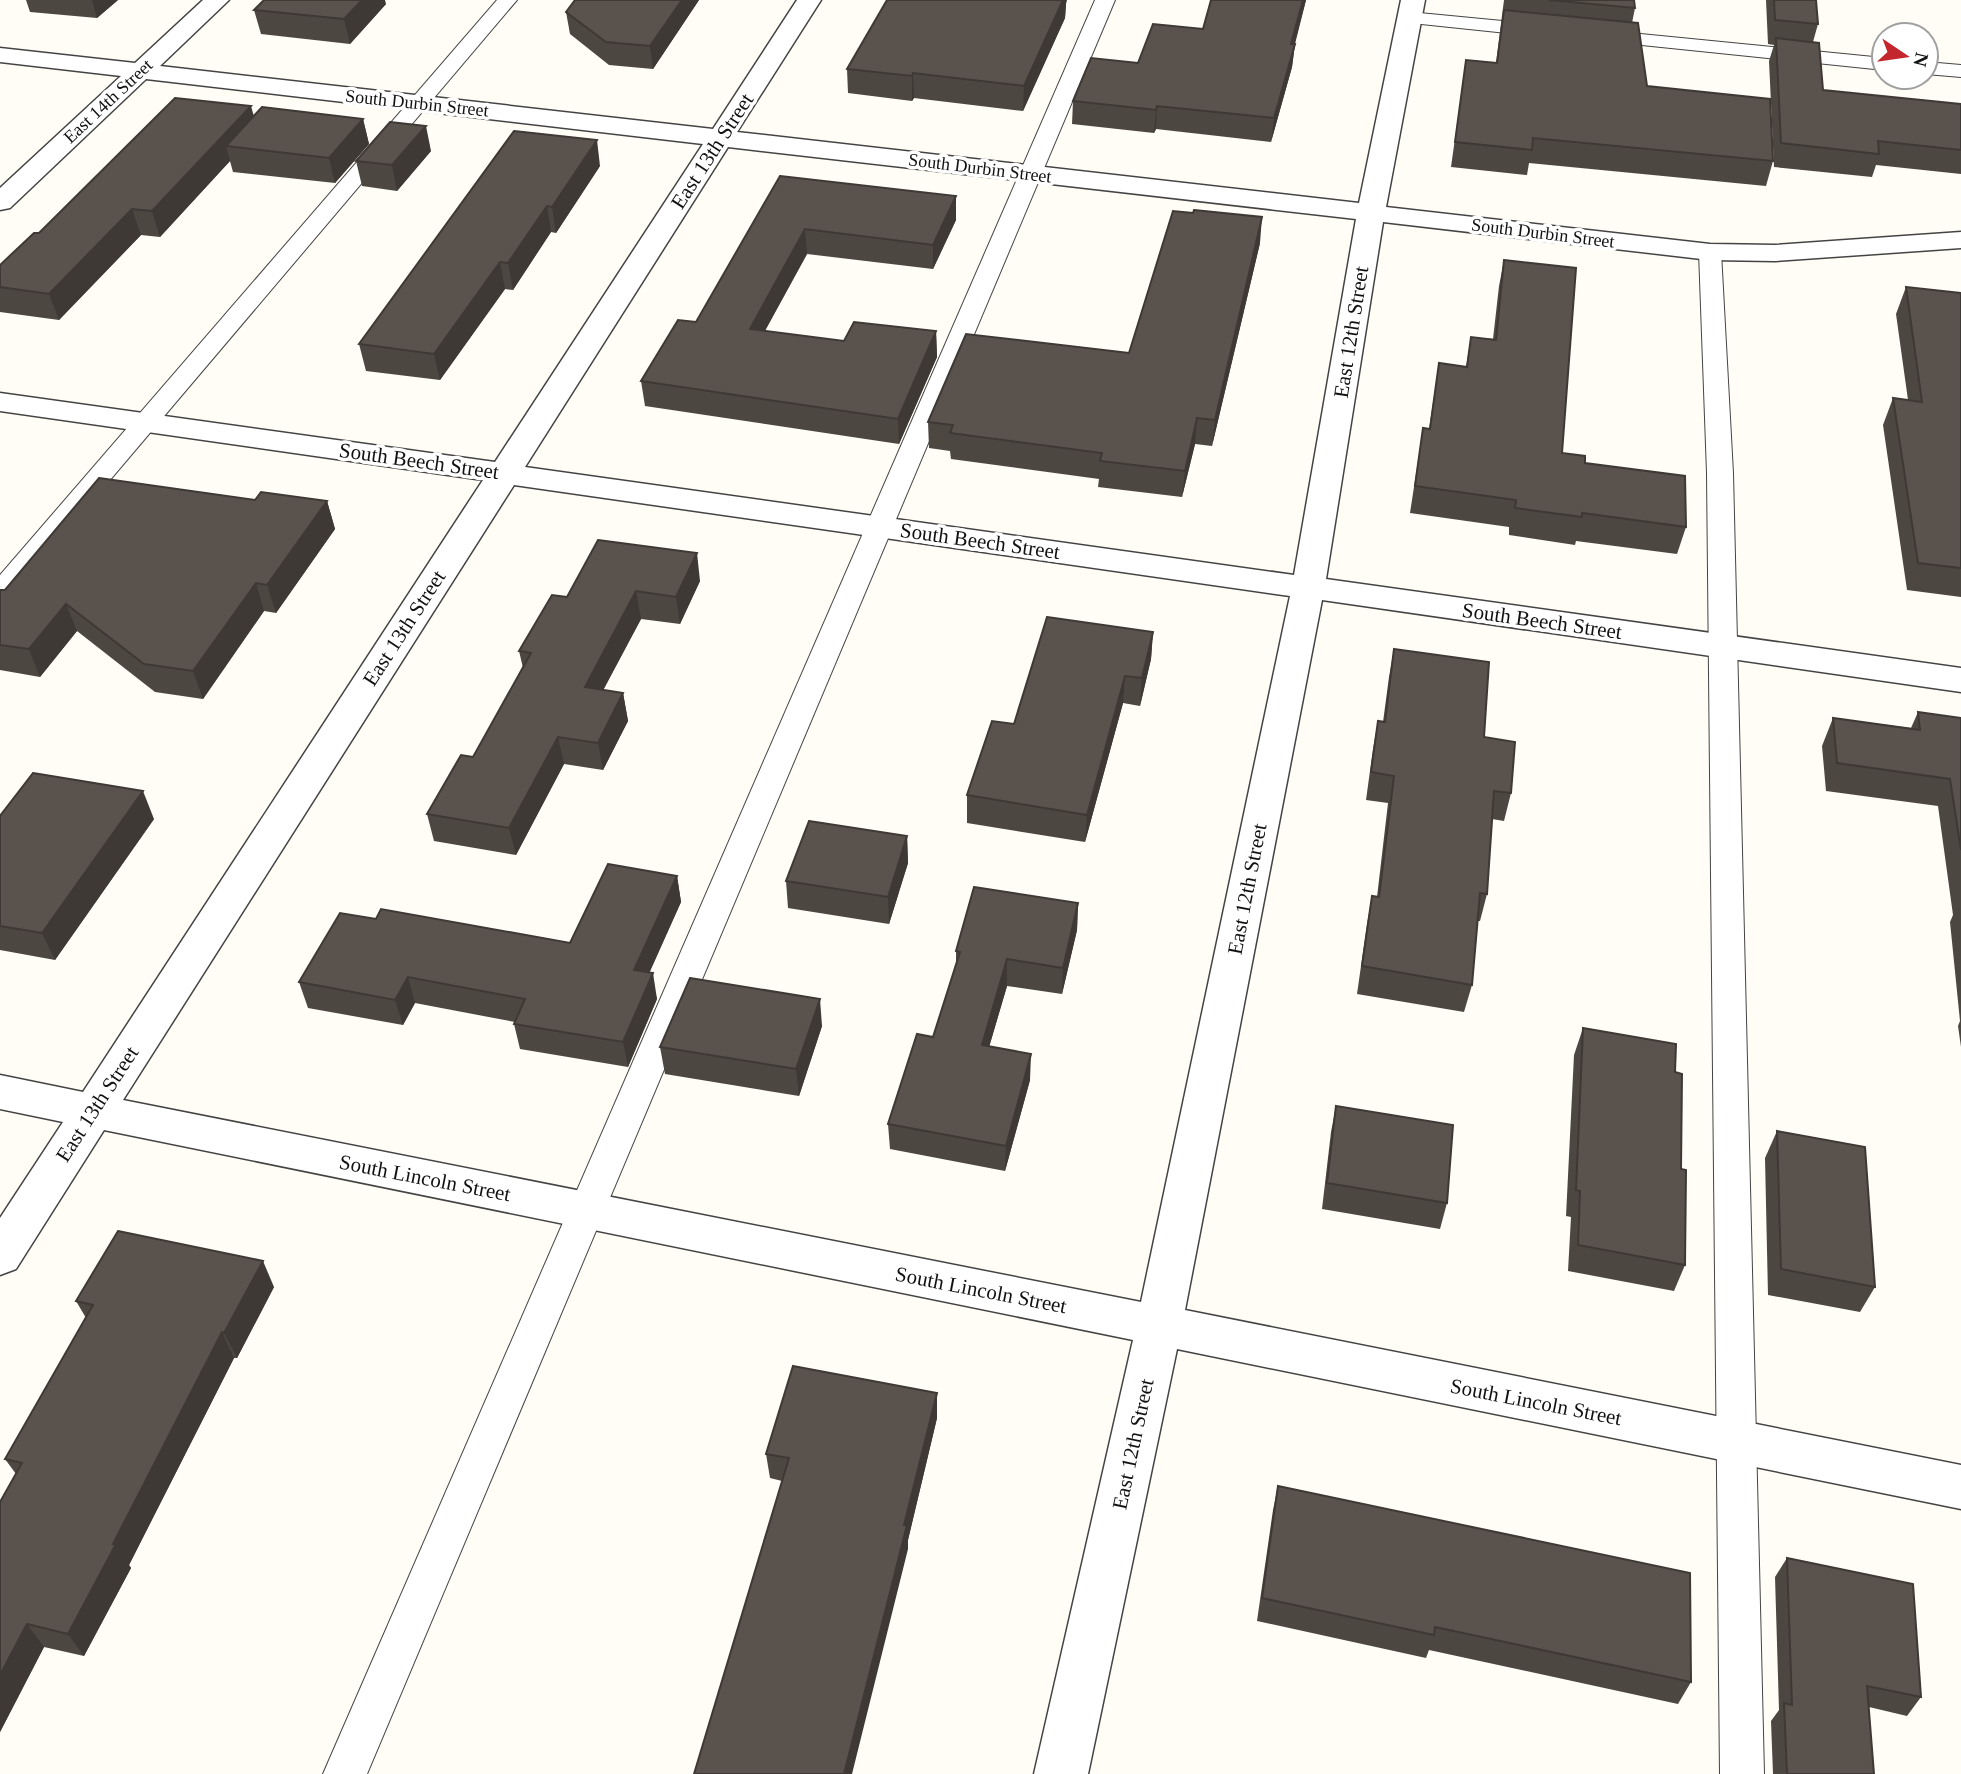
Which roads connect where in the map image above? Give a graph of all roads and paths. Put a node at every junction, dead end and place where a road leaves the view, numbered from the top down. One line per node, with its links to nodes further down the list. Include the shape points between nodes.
1 (217, 0): 12 (street, East 14th Street)
2 (507, 0): 13 (lane)
3 (809, 0): 14 (street, East 13th Street)
4 (1105, 0): 15 (lane)
5 (1411, 9): 6 (lane); 17 (street, East 12th Street)
6 (1558, 32)
7 (1586, 35): 9 (lane)
8 (0, 55): 12 (street, South Durbin Street)
9 (1870, 63)
10 (1940, 69): 11 (lane)
11 (1961, 71)
12 (140, 72): 13 (street, South Durbin Street); 16 (street, East 14th Street)
13 (419, 103): 14 (street, South Durbin Street); 21 (lane)
14 (721, 136): 15 (street, South Durbin Street); 22 (street, East 13th Street)
15 (1030, 174): 17 (street, South Durbin Street); 23 (lane)
16 (0, 202)
17 (1371, 213): 19 (street, South Durbin Street); 24 (street, East 12th Street)
18 (1961, 240): 19 (street, South Durbin Street, via 1775,253)
19 (1710, 252): 26 (lane, via 1720,473)
20 (0, 402): 21 (street, South Beech Street)
21 (145, 422): 22 (street, South Beech Street); 25 (lane)
22 (504, 473): 23 (street, South Beech Street); 29 (street, East 13th Street)
23 (880, 527): 24 (street, South Beech Street); 30 (lane)
24 (1308, 588): 26 (street, South Beech Street); 32 (street, East 12th Street)
25 (0, 592)
26 (1721, 646): 27 (street, South Beech Street); 33 (lane)
27 (1961, 680)
28 (0, 1092): 29 (street, South Lincoln Street)
29 (93, 1111): 30 (street, South Lincoln Street); 31 (street, East 13th Street)
30 (586, 1210): 32 (street, South Lincoln Street); 35 (lane)
31 (0, 1256)
32 (1159, 1326): 33 (street, South Lincoln Street); 36 (street, East 12th Street)
33 (1738, 1442): 34 (street, South Lincoln Street); 37 (lane)
34 (1961, 1487)
35 (345, 1774)
36 (1060, 1774)
37 (1742, 1774)

